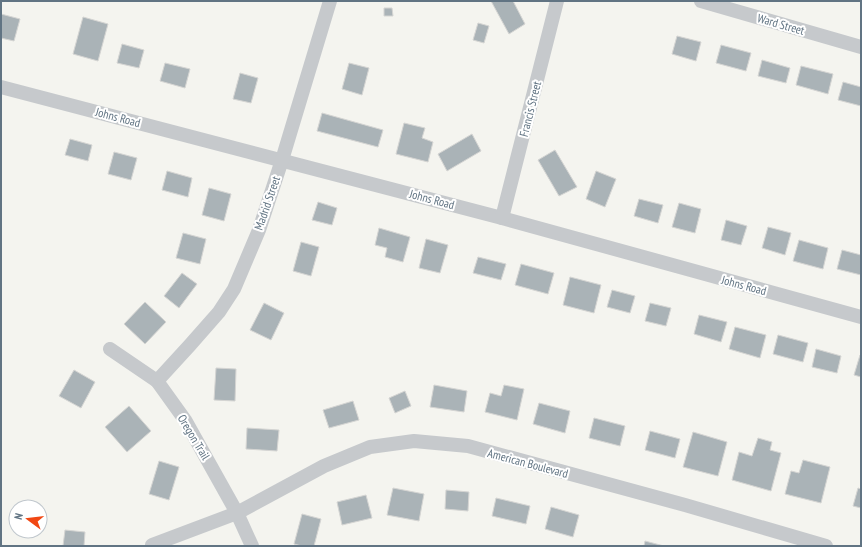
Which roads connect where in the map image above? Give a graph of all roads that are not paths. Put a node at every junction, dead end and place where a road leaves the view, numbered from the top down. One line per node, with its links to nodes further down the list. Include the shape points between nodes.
1 (330, 1): 6 (street, Madrid Street)
2 (557, 1): 7 (street, Francis Street)
3 (701, 1): 4 (street, Ward Street)
4 (861, 47)
5 (1, 87): 6 (street, Johns Road)
6 (282, 160): 7 (street, Johns Road); 10 (street, Madrid Street, via 259,230 234,289 219,312)
7 (502, 218): 8 (street, Johns Road)
8 (861, 317)
9 (110, 349): 10 (street, Oregon Trail)
10 (157, 381): 11 (street, Oregon Trail, via 185,420)
11 (237, 513): 12 (street, American Boulevard); 13 (street, Oregon Trail); 14 (street, American Boulevard, via 324,466 370,448 414,441 468,446)
12 (152, 545)
13 (252, 546)
14 (826, 546)

